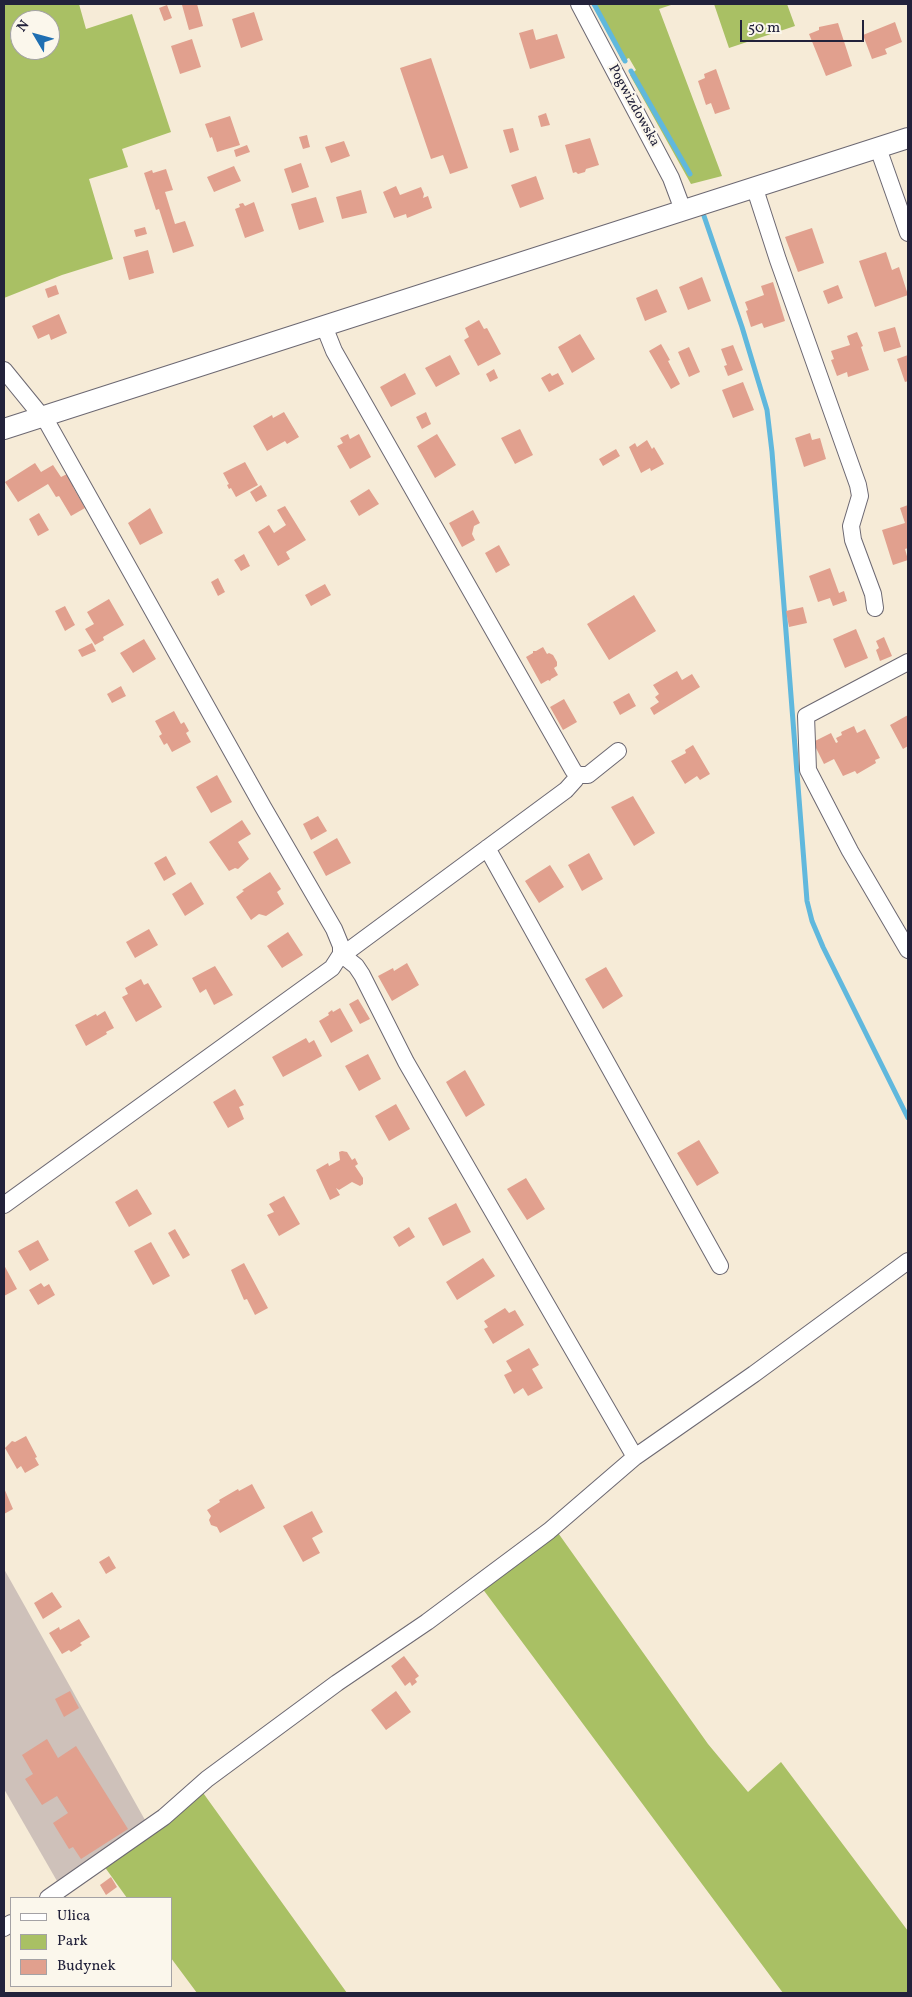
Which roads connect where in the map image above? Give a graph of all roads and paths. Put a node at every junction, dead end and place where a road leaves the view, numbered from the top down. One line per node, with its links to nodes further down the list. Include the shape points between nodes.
1 (579, 4): 5 (street, Pogwizdowska, via 667,170)
2 (908, 138): 3 (street)
3 (878, 148): 4 (street); 6 (street)
4 (754, 186): 5 (street); 11 (street, via 858,485 860,496 851,526 853,540)
5 (683, 210): 7 (street)
6 (908, 233)
7 (324, 326): 9 (street); 14 (street, via 348,376)
8 (4, 370): 9 (street)
9 (42, 415): 10 (street); 17 (street, via 334,929 342,946)
10 (4, 429)
11 (876, 608)
12 (908, 662): 16 (street, via 806,716 808,770 850,851)
13 (618, 751): 14 (street, via 588,775)
14 (577, 775): 15 (street, via 566,790)
15 (487, 848): 17 (street); 20 (street)
16 (908, 950)
17 (341, 954): 18 (street, via 332,968); 21 (street, via 356,966 362,976 406,1062)
18 (4, 1204)
19 (908, 1261): 21 (street)
20 (720, 1266)
21 (635, 1457): 22 (street, via 548,1531 428,1622 337,1683 207,1779 164,1817)
22 (49, 1897)

